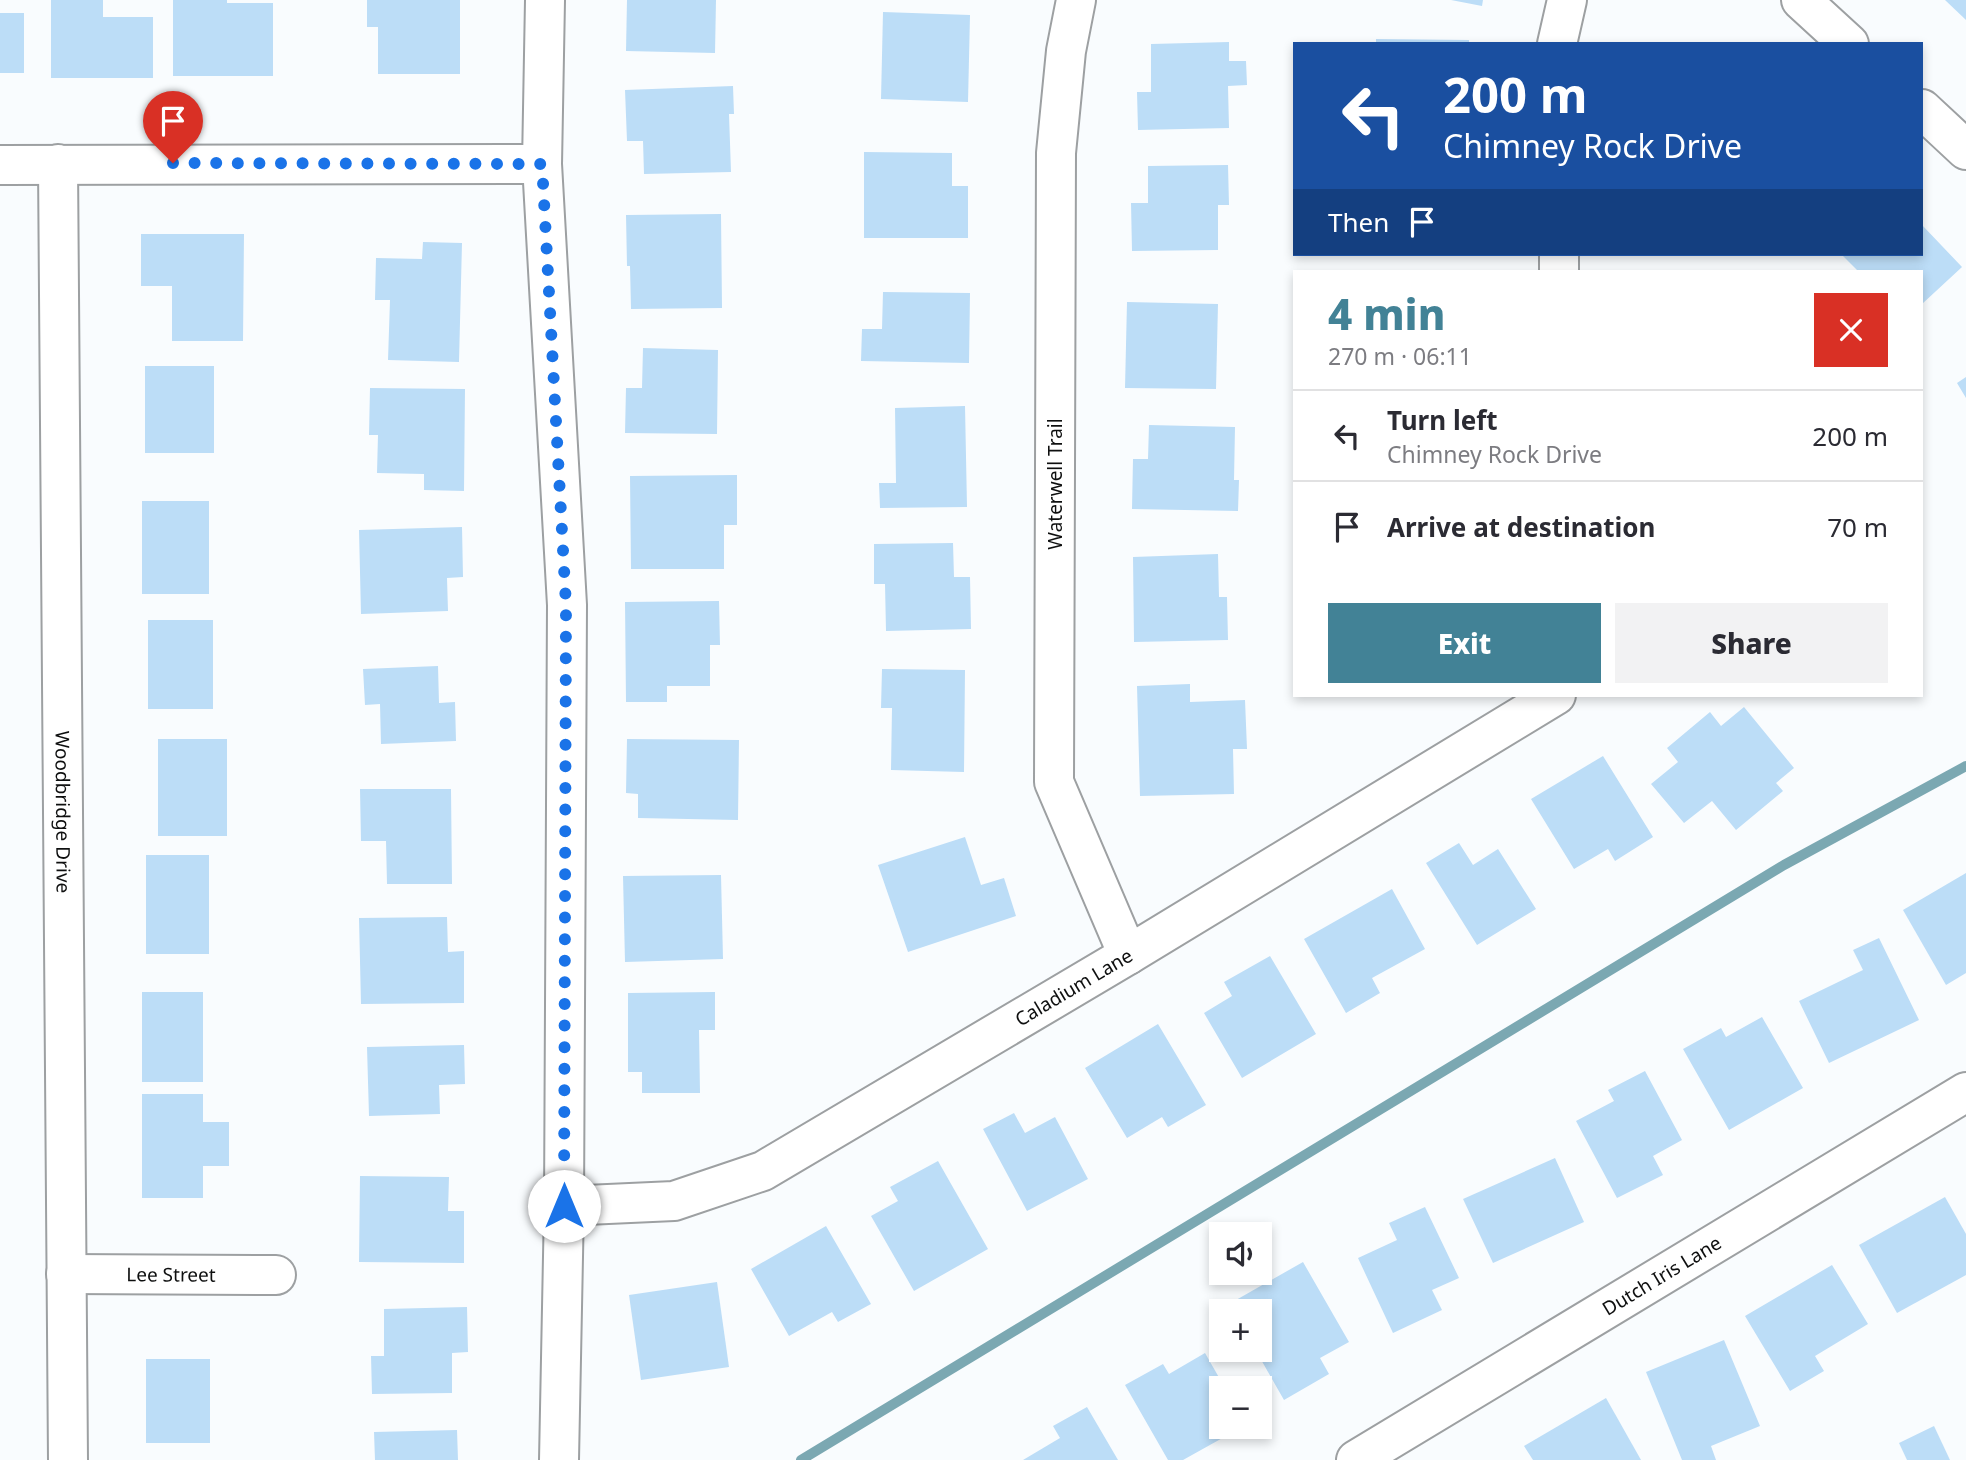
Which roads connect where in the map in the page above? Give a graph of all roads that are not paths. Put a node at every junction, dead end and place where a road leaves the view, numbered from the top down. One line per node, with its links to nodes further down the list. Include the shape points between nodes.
1 (545, 0): 10 (street)
2 (1076, 0): 13 (street, Waterwell Trail, via 1056,153 1054,782)
3 (1567, 0): 5 (street)
4 (1801, 0): 6 (street)
5 (1557, 42)
6 (1847, 42)
7 (1923, 111): 8 (street)
8 (1966, 150)
9 (58, 164): 10 (street); 11 (street); 16 (street, Woodbridge Drive)
10 (542, 164): 15 (street, via 566,605)
11 (0, 165)
12 (1553, 697): 13 (street, Caladium Lane)
13 (1128, 955): 15 (street, Caladium Lane, via 763,1171 674,1201)
14 (1966, 1091): 20 (street, Dutch Iris Lane)
15 (564, 1206): 19 (street)
16 (66, 1274): 17 (street, Lee Street); 18 (street, Woodbridge Drive)
17 (276, 1275)
18 (68, 1460)
19 (559, 1460)
20 (1356, 1460)

